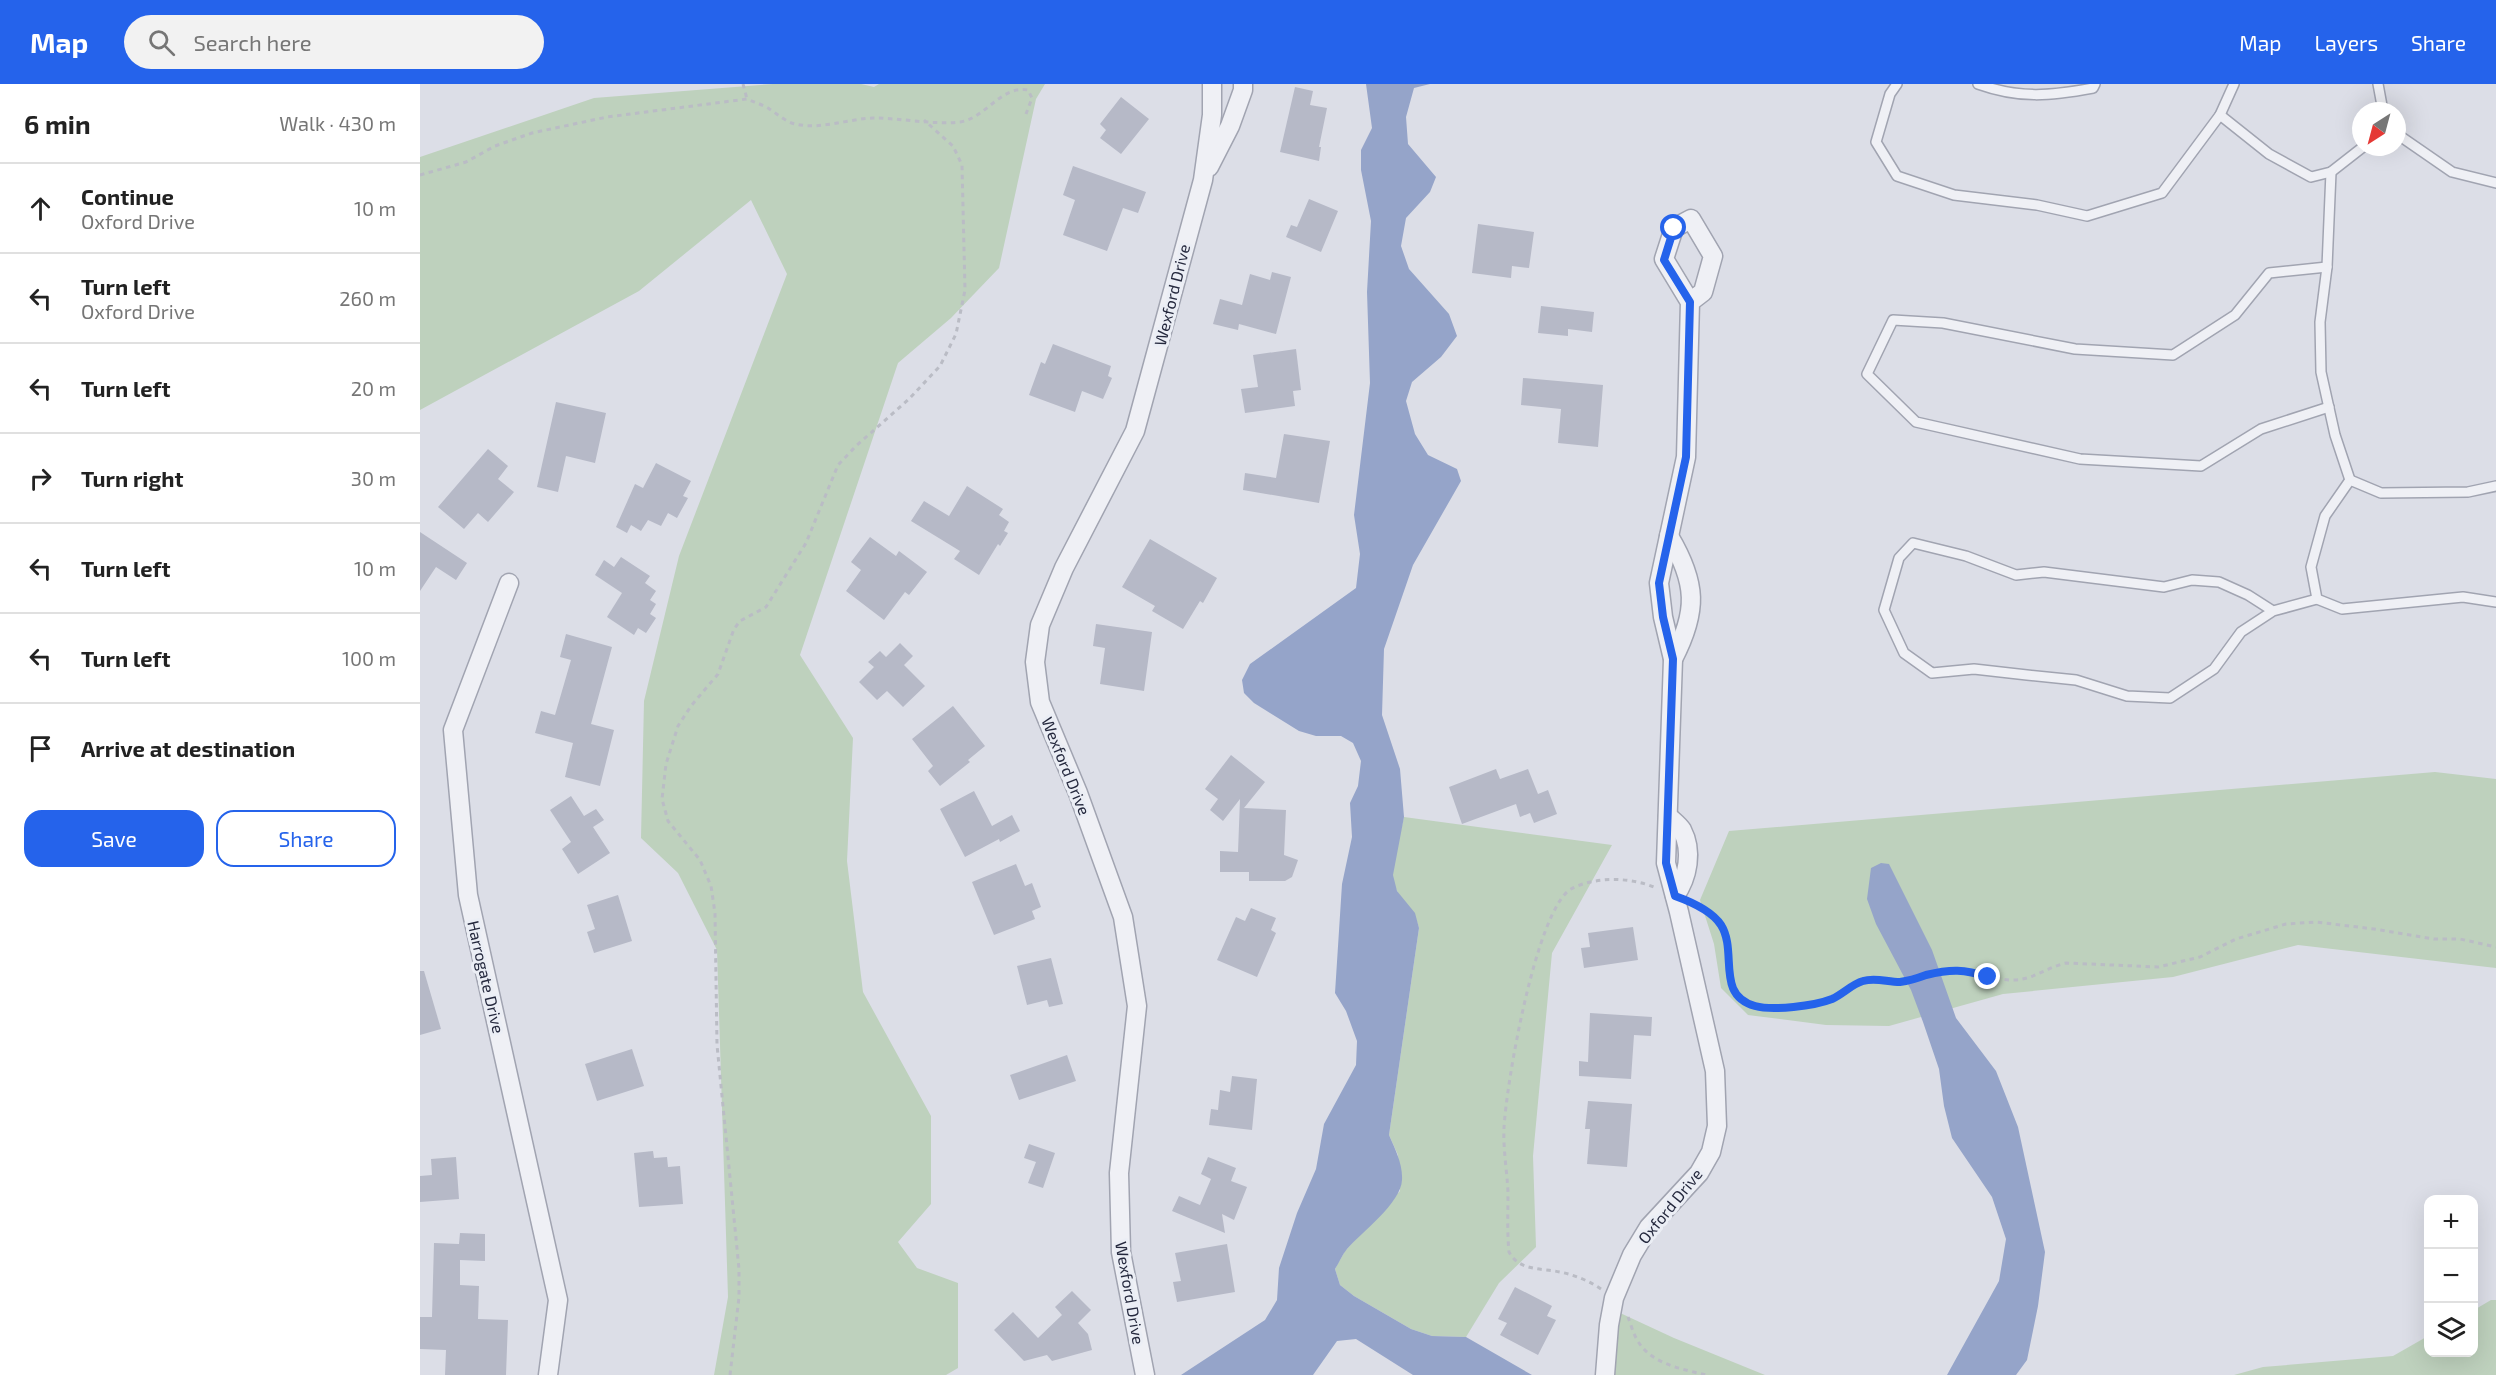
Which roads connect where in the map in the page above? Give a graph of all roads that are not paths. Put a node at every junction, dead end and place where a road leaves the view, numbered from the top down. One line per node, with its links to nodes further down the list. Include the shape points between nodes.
1 (1212, 84): 13 (street, Wexford Drive)
2 (1243, 84): 13 (street, Wexford Drive, via 1230,126)
3 (1897, 84): 9 (lane, via 1890,94 1876,142 1897,176 1954,195 2088,216 2162,193)
4 (1978, 84): 5 (lane, via 2001,93 2050,96 2093,88)
5 (2095, 84)
6 (2234, 84): 9 (lane)
7 (2378, 84): 8 (lane)
8 (2381, 102)
9 (2220, 115): 12 (lane, via 2269,154 2311,177)
10 (2406, 140): 14 (lane, via 2452,172)
11 (2352, 155): 12 (lane)
12 (2331, 172): 15 (lane)
13 (1203, 180): 27 (street, Wexford Drive, via 1135,431 1064,568 1040,625 1035,663 1040,702 1123,917 1137,1006 1119,1173 1120,1241)
14 (2496, 183)
15 (2327, 267): 17 (lane, via 2320,322 2321,372); 17 (lane, via 2269,273 2235,315 2173,355 2075,349 1943,323 1893,320 1867,374 1916,422 2080,459 2201,466 2261,429)
16 (1690, 302): 20 (street, Oxford Drive, via 1686,457)
17 (2329, 407): 18 (lane)
18 (2350, 480): 19 (lane, via 2381,493 2468,492); 22 (lane, via 2325,516 2311,567)
19 (2496, 486)
20 (1669, 536): 25 (street, Oxford Drive, via 1659,583); 25 (street, Oxford Drive, via 1678,551 1692,605 1688,626)
21 (509, 583): 26 (street, Harrogate Drive, via 453,730 468,896 558,1300)
22 (2317, 599): 23 (lane, via 2342,609 2463,597); 24 (lane)
23 (2496, 602)
24 (2273, 611): 24 (lane, via 2219,582 2192,580 2164,587 2044,572 2016,575 1966,556 1913,543 1899,558 1884,610 1904,653 1932,673 1974,669 2017,673 2076,680 2127,696 2170,698 2214,669 2241,632)
25 (1673, 659): 28 (street, Oxford Drive, via 1666,863 1715,1071 1717,1126 1711,1152 1699,1173 1649,1227 1632,1254 1614,1298)
26 (548, 1375)
27 (1145, 1375)
28 (1605, 1375)

